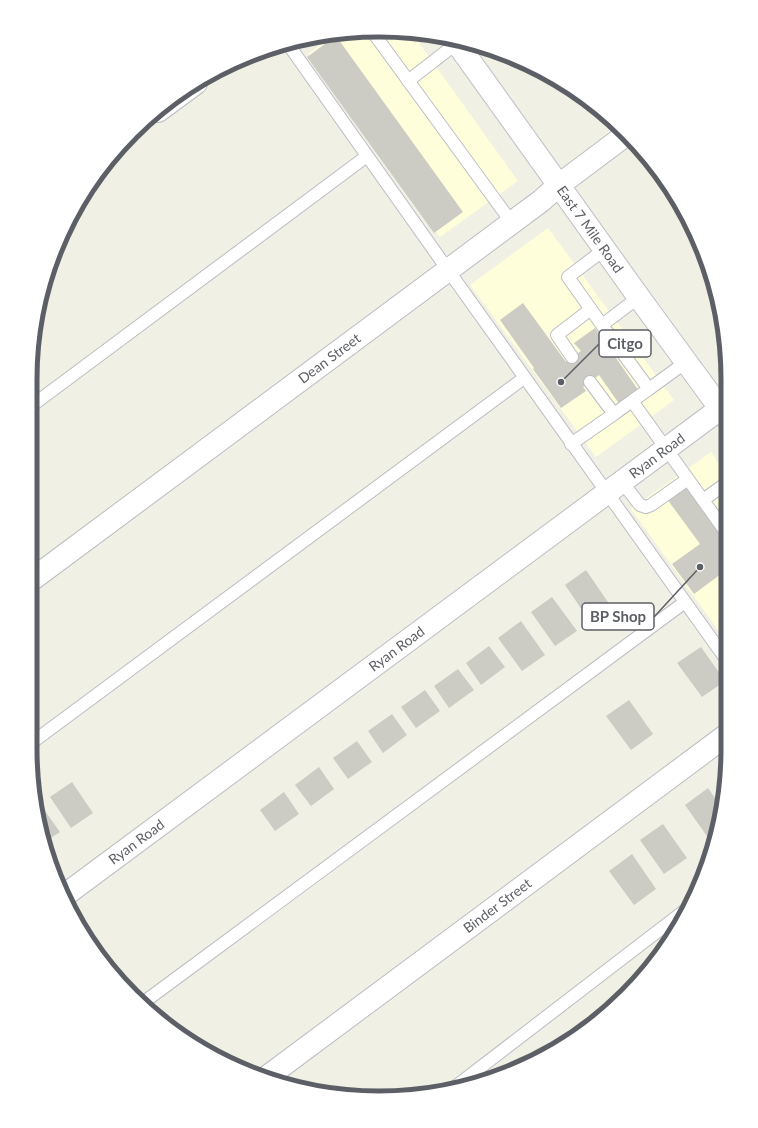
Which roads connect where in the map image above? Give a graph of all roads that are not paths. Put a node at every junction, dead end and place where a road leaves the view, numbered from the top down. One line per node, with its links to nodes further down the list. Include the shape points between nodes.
1 (376, 37): 5 (lane)
2 (451, 45): 5 (lane)
3 (461, 47): 8 (street, East 7 Mile Road)
4 (291, 49): 7 (lane)
5 (408, 81): 9 (lane)
6 (622, 138): 8 (street, Dean Street)
7 (368, 156): 11 (lane); 21 (lane)
8 (559, 185): 9 (street, Dean Street); 10 (street, East 7 Mile Road)
9 (512, 223): 11 (street, Dean Street)
10 (605, 249): 12 (street, East 7 Mile Road); 13 (lane, via 568,277)
11 (448, 270): 17 (lane); 32 (street, Dean Street)
12 (639, 298): 14 (lane); 16 (street, East 7 Mile Road)
13 (591, 309): 14 (lane); 15 (lane, via 556,335)
14 (602, 325): 19 (lane, via 612,345 630,370)
15 (572, 357)
16 (686, 362): 19 (lane); 22 (street, East 7 Mile Road)
17 (524, 378): 25 (lane); 35 (lane)
18 (590, 382): 23 (lane, via 603,390)
19 (649, 389): 20 (lane)
20 (632, 401): 23 (lane); 26 (lane)
21 (37, 402)
22 (721, 405)
23 (614, 414): 25 (lane)
24 (721, 414): 26 (street, Ryan Road)
25 (572, 444): 29 (lane)
26 (667, 449): 27 (lane); 29 (street, Ryan Road)
27 (688, 479): 29 (lane, via 646,507); 30 (lane)
28 (721, 487): 30 (lane)
29 (614, 488): 33 (lane); 37 (street, Ryan Road)
30 (703, 500): 31 (lane)
31 (721, 525)
32 (37, 576)
33 (685, 602): 34 (lane); 39 (lane)
34 (721, 652)
35 (37, 739)
36 (721, 739): 40 (street, Binder Street)
37 (69, 892)
38 (677, 917): 41 (lane)
39 (147, 1000)
40 (270, 1073)
41 (464, 1080)

